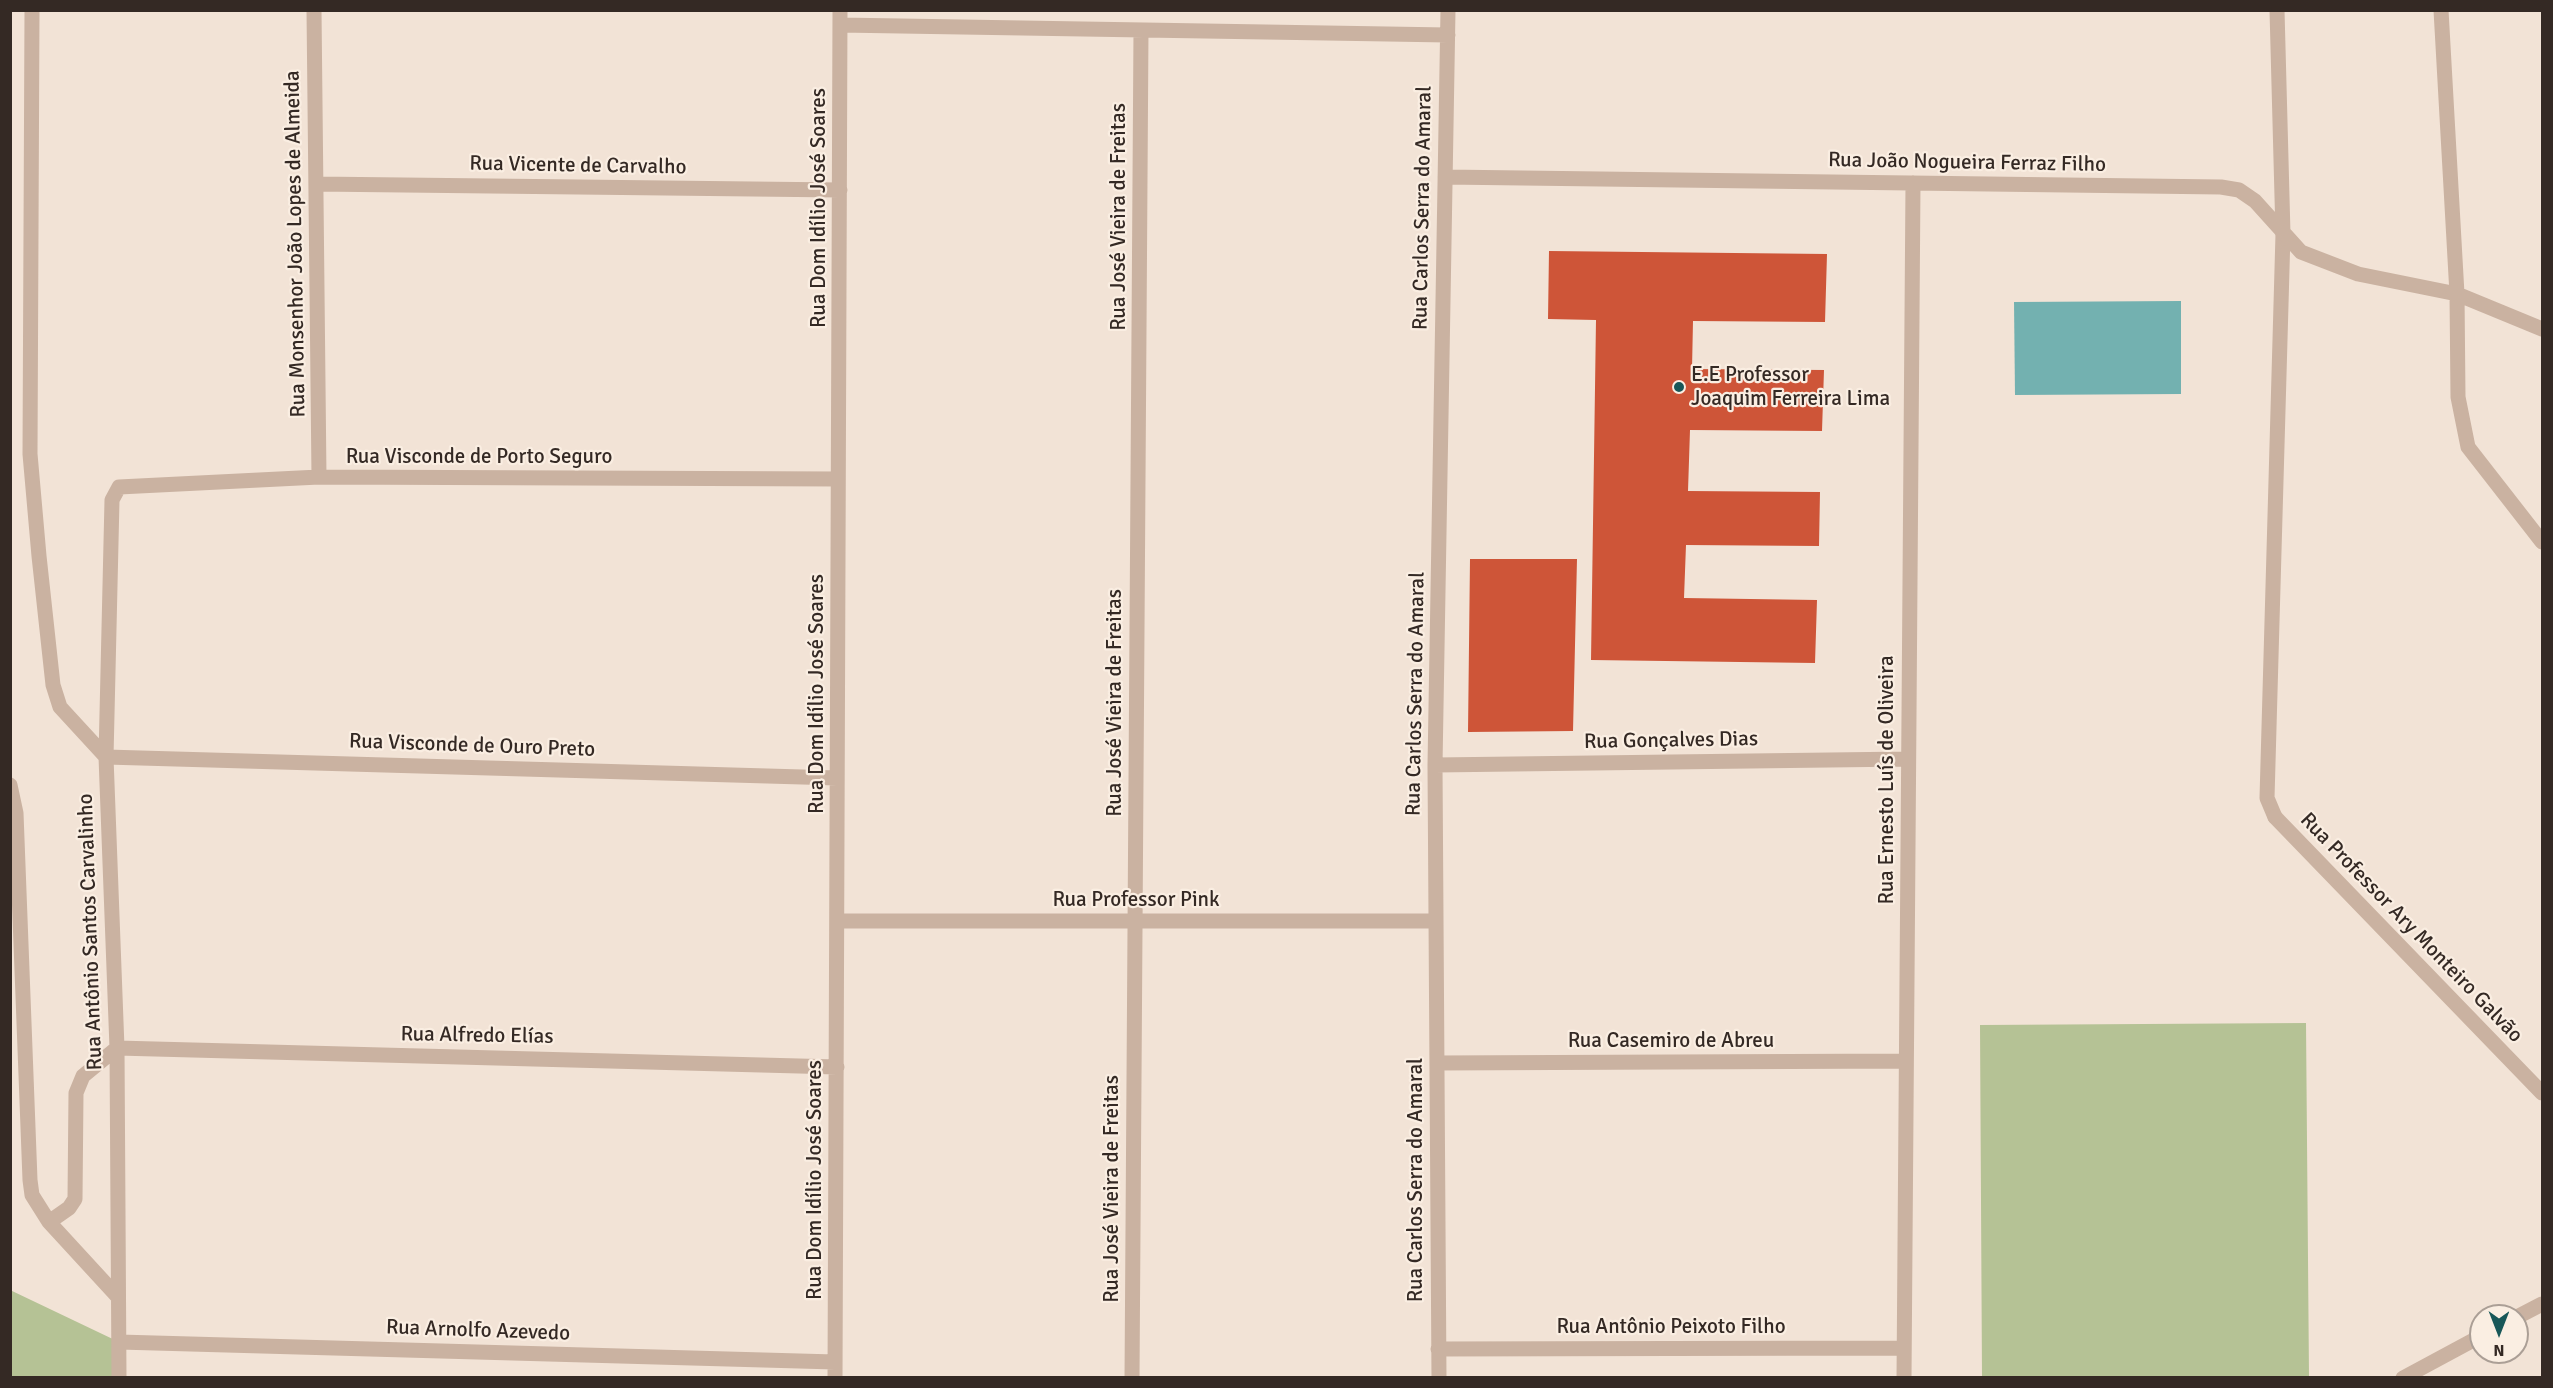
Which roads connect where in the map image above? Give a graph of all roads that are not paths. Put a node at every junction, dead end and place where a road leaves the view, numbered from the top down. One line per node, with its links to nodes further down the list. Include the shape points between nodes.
1 (32, 10): 20 (street, via 30,454 38,545 53,685 60,707)
2 (314, 10): 11 (street, Rua Monsenhor João Lopes de Almeida)
3 (1448, 10): 8 (street, Rua Carlos Serra do Amaral)
4 (2277, 10): 13 (street)
5 (2441, 10): 14 (street)
6 (840, 18): 7 (street); 12 (street, Rua Dom Idílio José Soares)
7 (1141, 30): 8 (street); 26 (street, Rua José Vieira de Freitas)
8 (1448, 35): 9 (street, Rua Carlos Serra do Amaral)
9 (1445, 177): 10 (street, Rua João Nogueira Ferraz Filho); 22 (street, Rua Carlos Serra do Amaral)
10 (1912, 183): 13 (street, Rua João Nogueira Ferraz Filho, via 2221,187 2239,190 2255,201); 21 (street, Rua Ernesto Luís de Oliveira)
11 (316, 184): 12 (street, Rua Vicente de Carvalho); 16 (street, Rua Monsenhor João Lopes de Almeida)
12 (840, 190): 17 (street, Rua Dom Idílio José Soares)
13 (2283, 234): 14 (street, Rua João Nogueira Ferraz Filho, via 2301,252 2358,274); 32 (street, Rua Professor Ary Monteiro Galvão, via 2267,798 2275,817)
14 (2457, 294): 15 (street, Rua João Nogueira Ferraz Filho); 19 (street, via 2458,397 2468,447)
15 (2542, 329)
16 (319, 477): 17 (street, Rua Visconde de Porto Seguro); 18 (street, Rua Visconde de Porto Seguro)
17 (838, 479): 23 (street, Rua Dom Idílio José Soares)
18 (119, 487): 20 (street, Rua Antônio Santos Carvalinho, via 112,500)
19 (2542, 542)
20 (106, 757): 23 (street, Rua Visconde de Ouro Preto); 28 (street, Rua Antônio Santos Carvalinho)
21 (1908, 759): 22 (street, Rua Gonçalves Dias); 29 (street, Rua Ernesto Luís de Oliveira)
22 (1435, 765): 27 (street, Rua Carlos Serra do Amaral)
23 (837, 778): 25 (street, Rua Dom Idílio José Soares)
24 (10, 786): 33 (street, via 16,813 30,1180 32,1195)
25 (837, 921): 26 (street, Rua Professor Pink); 31 (street, Rua Dom Idílio José Soares)
26 (1135, 921): 27 (street, Rua Professor Pink); 41 (street, Rua José Vieira de Freitas)
27 (1436, 921): 30 (street, Rua Carlos Serra do Amaral)
28 (117, 1048): 31 (street, Rua Alfredo Elías); 33 (street, via 83,1076 76,1093 75,1199); 34 (street, Rua Antônio Santos Carvalinho)
29 (1906, 1061): 30 (street, Rua Casemiro de Abreu); 37 (street, Rua Ernesto Luís de Oliveira)
30 (1437, 1063): 38 (street, Rua Carlos Serra do Amaral)
31 (837, 1066): 39 (street, Rua Dom Idílio José Soares)
32 (2542, 1093)
33 (49, 1222): 34 (street)
34 (117, 1296): 35 (street, Rua Antônio Santos Carvalinho)
35 (119, 1342): 39 (street, Rua Arnolfo Azevedo); 40 (street, Rua Antônio Santos Carvalinho)
36 (2469, 1342): 44 (street)
37 (1904, 1348): 38 (street, Rua Antônio Peixoto Filho); 43 (street, Rua Ernesto Luís de Oliveira)
38 (1438, 1349): 42 (street, Rua Carlos Serra do Amaral)
39 (835, 1370)
40 (119, 1377)
41 (1132, 1377)
42 (1439, 1377)
43 (1904, 1377)
44 (2403, 1377)

